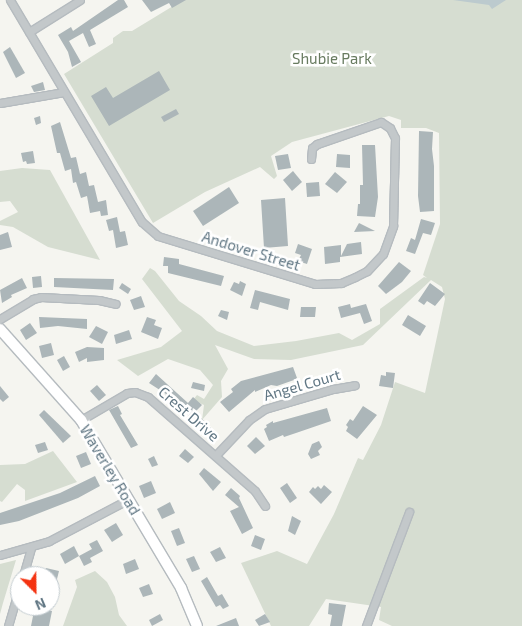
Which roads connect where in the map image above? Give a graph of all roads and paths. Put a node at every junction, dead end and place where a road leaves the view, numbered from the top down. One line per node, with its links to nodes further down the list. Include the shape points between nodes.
1 (10, 0): 3 (street, Andover Street)
2 (80, 0): 3 (street)
3 (29, 32): 4 (street, Andover Street)
4 (64, 92): 5 (street); 6 (street, Andover Street, via 142,222 153,233 315,284 341,283 367,271 383,254 388,243 393,226 395,138 390,128 381,122 317,144 312,148)
5 (0, 103)
6 (311, 159)
7 (116, 304): 8 (street, via 99,300 33,299)
8 (0, 319)
9 (0, 329): 11 (main road, Waverley Road)
10 (355, 385): 12 (street, Angel Court, via 333,388 265,409 249,420)
11 (80, 420): 12 (street, Crest Drive, via 127,393 136,392 148,397); 13 (main road, Waverley Road)
12 (216, 456): 14 (street, Crest Drive, via 255,491)
13 (128, 500): 16 (street); 19 (main road, Waverley Road, via 181,588)
14 (265, 506)
15 (410, 512): 20 (street)
16 (31, 548): 17 (street); 18 (street)
17 (0, 555)
18 (26, 566)
19 (197, 626)
20 (366, 626)

